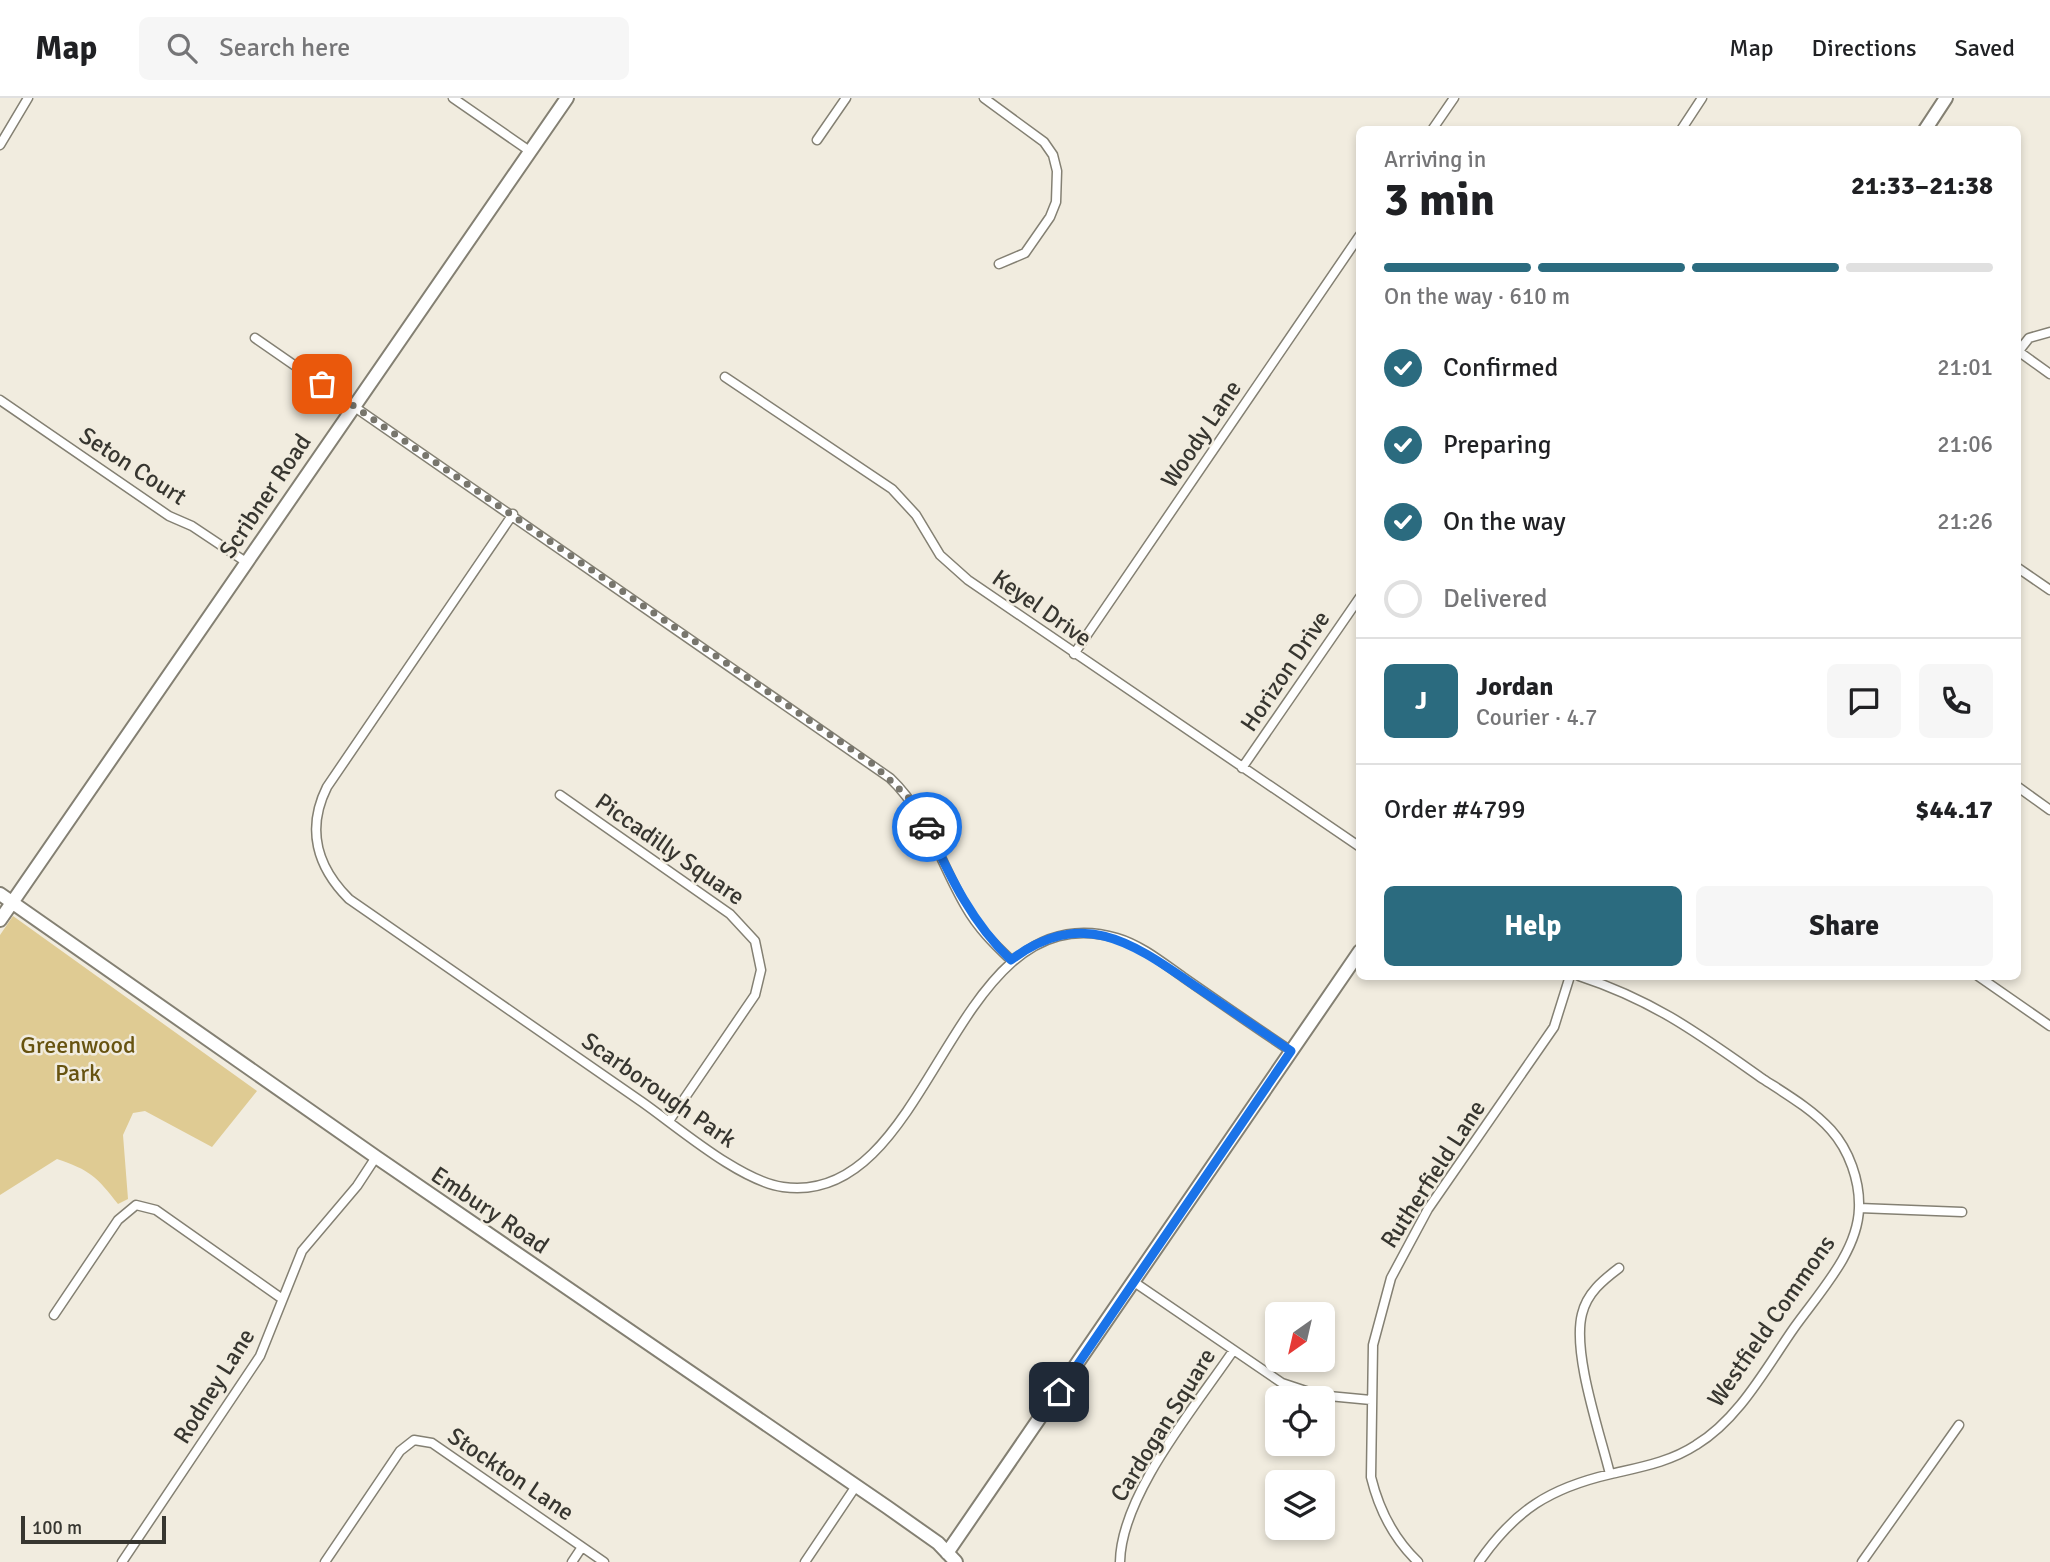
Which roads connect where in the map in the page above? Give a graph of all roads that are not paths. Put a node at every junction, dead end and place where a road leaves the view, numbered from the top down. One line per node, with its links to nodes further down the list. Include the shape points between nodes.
1 (28, 98): 12 (street)
2 (453, 98): 14 (street)
3 (567, 98): 14 (street, Scribner Road)
4 (846, 98): 13 (street)
5 (984, 98): 16 (street, via 1044,142 1057,171 1056,202 1050,217 1025,253)
6 (1454, 98): 9 (street)
7 (1702, 98): 10 (street)
8 (1946, 98): 11 (street)
9 (1435, 126)
10 (1684, 126)
11 (1928, 126)
12 (1, 140)
13 (817, 140)
14 (531, 152): 24 (street, Scribner Road)
15 (1356, 241): 30 (street, Woody Lane)
16 (999, 264)
17 (2050, 332): 19 (street, via 2029,338)
18 (254, 338): 24 (street)
19 (2021, 347)
20 (2021, 353): 21 (street)
21 (2050, 374)
22 (725, 377): 30 (street, Keyel Drive, via 892,489 905,500 953,568)
23 (0, 400): 26 (street, Seton Court, via 169,516)
24 (352, 405): 25 (street); 26 (street, Scribner Road)
25 (513, 514): 40 (street, via 890,778 920,813 979,927); 46 (street, Scarborough Park, via 327,787 317,812 315,841 327,872 349,899)
26 (246, 562): 37 (street, Scribner Road)
27 (2021, 570): 28 (street)
28 (2050, 590)
29 (1356, 603): 31 (street, Horizon Drive)
30 (1074, 654): 31 (street, Keyel Drive)
31 (1242, 768): 35 (street, Keyel Drive)
32 (2021, 789): 34 (street)
33 (560, 795): 46 (street, Piccadilly Square, via 730,914 755,942 761,970 755,995)
34 (2050, 810)
35 (1356, 844)
36 (0, 894): 37 (street, Embury Road)
37 (12, 903): 38 (street, Scribner Road); 47 (street, Embury Road)
38 (0, 920)
39 (1356, 957): 45 (street)
40 (1011, 960): 45 (street, Scarborough Park, via 1033,946 1064,936 1102,934 1120,939); 46 (street, Scarborough Park, via 878,1150 846,1176 804,1188 765,1183)
41 (1569, 980): 55 (street, Rutherfield Lane, via 1554,1027 1428,1209 1391,1278 1373,1345)
42 (1589, 980): 48 (street, Westfield Commons, via 1657,1007 1815,1115 1844,1148 1855,1177)
43 (1984, 980): 44 (street)
44 (2050, 1026)
45 (1291, 1051): 51 (street)
46 (669, 1121)
47 (376, 1157): 52 (street, Rodney Lane, via 302,1251); 58 (street, Embury Road)
48 (1859, 1208): 49 (street); 57 (street, Westfield Commons, via 1852,1239 1838,1264 1733,1413 1698,1445 1675,1457)
49 (1962, 1212)
50 (1619, 1268): 57 (street, via 1590,1295 1580,1332)
51 (1134, 1282): 54 (street); 60 (street)
52 (281, 1298): 53 (street, via 156,1210 136,1205 118,1220); 61 (street, Rodney Lane, via 260,1356)
53 (54, 1315)
54 (1233, 1351): 55 (street, via 1298,1390); 66 (street, Cardogan Square, via 1136,1498 1122,1535)
55 (1371, 1400): 67 (street, Rutherfield Lane, via 1369,1459 1375,1495 1393,1533)
56 (1959, 1425): 69 (street)
57 (1610, 1474): 68 (street, Westfield Commons, via 1540,1499 1515,1518)
58 (856, 1486): 60 (street, Embury Road); 65 (street)
59 (582, 1547): 62 (street, Stockton Lane, via 451,1454 422,1439 400,1451); 63 (street); 64 (street, Stockton Lane)
60 (951, 1557)
61 (122, 1562)
62 (325, 1562)
63 (572, 1562)
64 (604, 1562)
65 (805, 1562)
66 (1119, 1562)
67 (1418, 1562)
68 (1479, 1562)
69 (1862, 1562)

